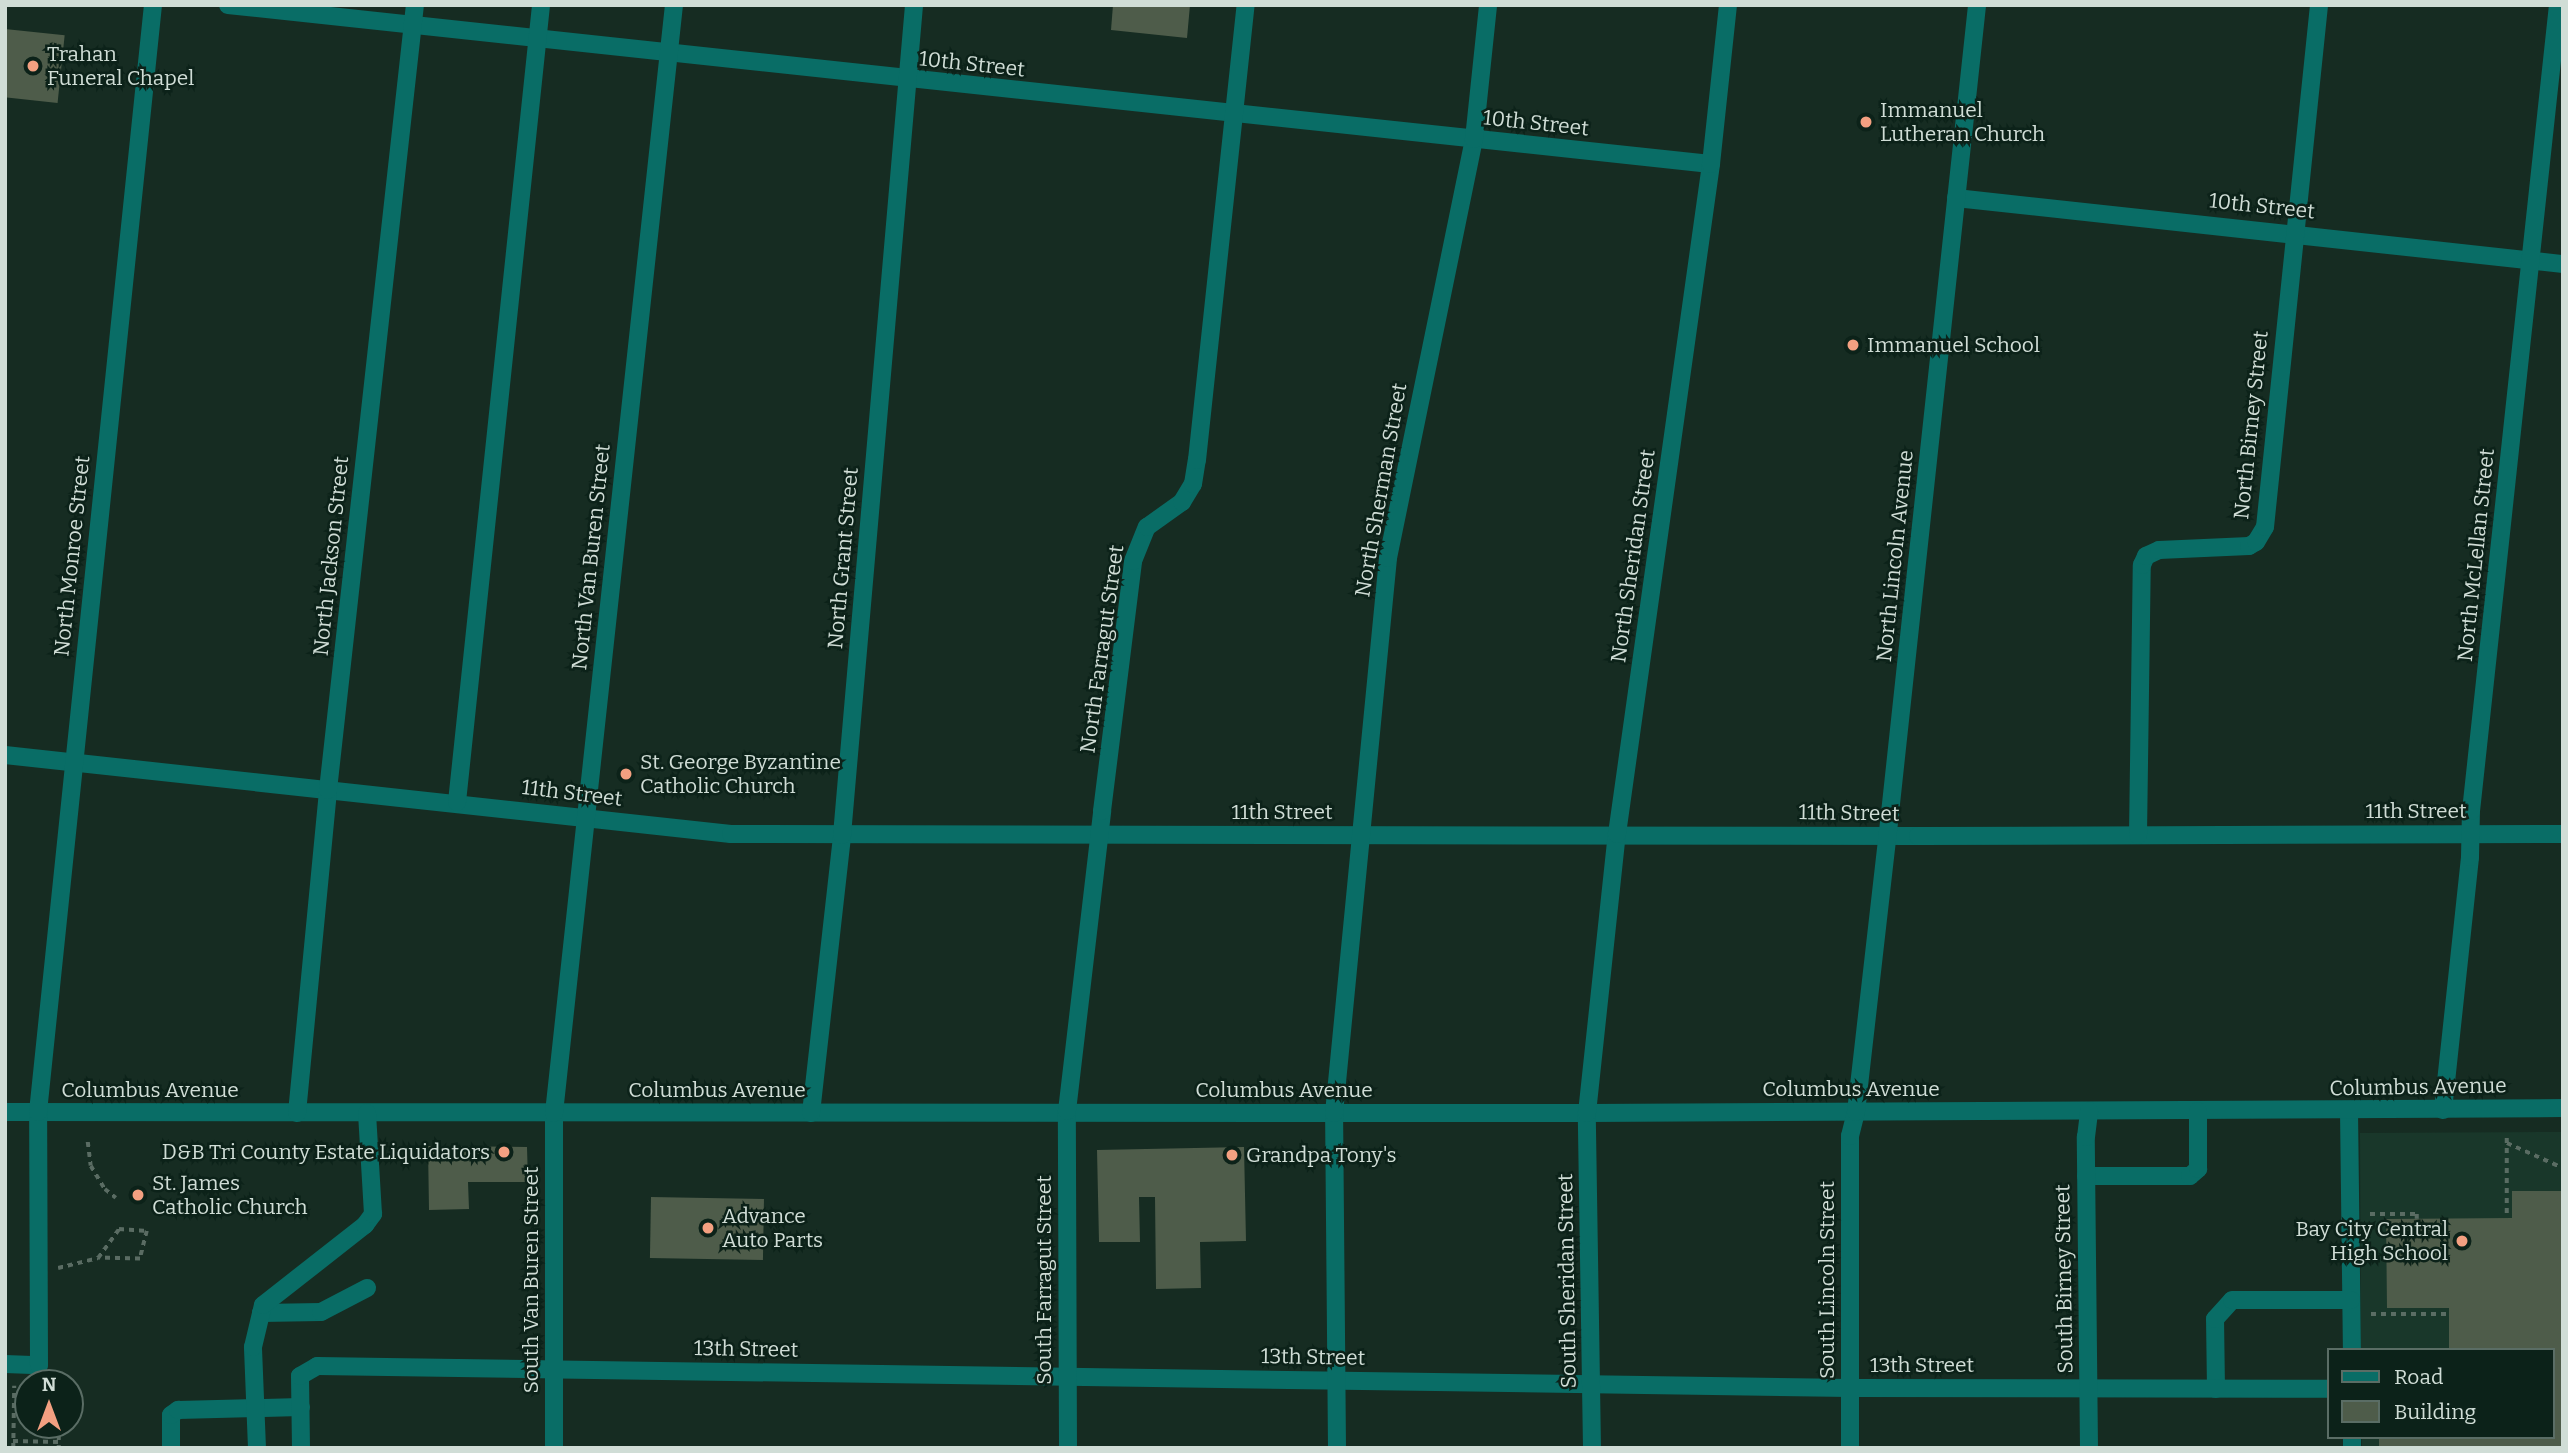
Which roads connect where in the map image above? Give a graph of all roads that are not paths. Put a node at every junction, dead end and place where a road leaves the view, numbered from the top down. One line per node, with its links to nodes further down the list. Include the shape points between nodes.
1 (153, 5): 25 (street, North Monroe Street)
2 (228, 5): 13 (street, 10th Street)
3 (415, 5): 13 (street, North Jackson Street)
4 (541, 5): 14 (street)
5 (674, 5): 15 (street, North Van Buren Street)
6 (914, 5): 16 (street, North Grant Street)
7 (1246, 5): 17 (street, North Farragut Street)
8 (1488, 5): 18 (street, North Sherman Street)
9 (1728, 5): 19 (street, North Sheridan Street)
10 (1978, 5): 20 (street, North Lincoln Avenue)
11 (2319, 5): 21 (street, North Birney Street)
12 (2558, 5): 22 (street, North McLellan Street)
13 (412, 26): 14 (street, 10th Street); 26 (street, North Jackson Street)
14 (537, 41): 15 (street, 10th Street); 27 (street)
15 (669, 54): 16 (street, 10th Street); 28 (street, North Van Buren Street)
16 (906, 80): 17 (street, 10th Street); 33 (street, North Grant Street)
17 (1233, 114): 18 (street, 10th Street); 34 (street, North Farragut Street, via 1193,484 1182,502 1147,527 1133,561)
18 (1474, 139): 19 (street, 10th Street); 29 (street, North Sherman Street, via 1388,558)
19 (1711, 164): 30 (street, North Sheridan Street)
20 (1956, 198): 21 (street, 10th Street); 36 (street, North Lincoln Avenue)
21 (2294, 232): 22 (street, 10th Street); 35 (street, North Birney Street, via 2265,527 2249,547 2181,547 2146,556 2142,565)
22 (2530, 261): 23 (street, 10th Street); 31 (street, North McLellan Street)
23 (2563, 264)
24 (5, 755): 25 (street, 11th Street)
25 (73, 763): 26 (street, 11th Street); 44 (street, North Monroe Street)
26 (328, 790): 27 (street, 11th Street); 46 (street, North Jackson Street)
27 (457, 802): 28 (street, 11th Street)
28 (584, 818): 33 (street, 11th Street, via 731,834); 48 (street, North Van Buren Street)
29 (1359, 834): 30 (street, 11th Street); 34 (street, 11th Street); 50 (street, North Sherman Street)
30 (1617, 834): 36 (street, 11th Street); 51 (street, North Sheridan Street)
31 (2472, 834): 32 (street, 11th Street); 35 (street, 11th Street); 38 (street, North McLellan Street)
32 (2563, 834)
33 (842, 835): 34 (street, 11th Street); 49 (street, North Grant Street)
34 (1099, 835): 39 (street, North Farragut Street)
35 (2138, 835): 36 (street, 11th Street)
36 (1887, 836): 45 (street, North Lincoln Avenue)
37 (2563, 1108): 38 (street, Columbus Avenue)
38 (2443, 1110): 42 (street, Columbus Avenue)
39 (1067, 1111): 49 (street, Columbus Avenue); 50 (street, Columbus Avenue); 59 (street, South Farragut Street)
40 (2089, 1111): 41 (street, Columbus Avenue); 45 (street, Columbus Avenue); 52 (street, South Birney Street)
41 (2198, 1111): 42 (street, Columbus Avenue); 52 (street, via 2198,1169 2190,1176)
42 (2349, 1111): 54 (street)
43 (5, 1112): 44 (street, Columbus Avenue)
44 (38, 1112): 46 (street, Columbus Avenue); 57 (street, North Monroe Street, via 39,1365)
45 (1856, 1112): 51 (street, Columbus Avenue); 62 (street, South Lincoln Street, via 1850,1136)
46 (297, 1113): 47 (street, Columbus Avenue)
47 (367, 1113): 48 (street, Columbus Avenue); 55 (street, via 373,1214 263,1305)
48 (554, 1113): 49 (street, Columbus Avenue); 58 (street, South Van Buren Street)
49 (811, 1113)
50 (1334, 1113): 51 (street, Columbus Avenue); 60 (street, North Sherman Street)
51 (1587, 1114): 61 (street, South Sheridan Street)
52 (2086, 1176): 63 (street, South Birney Street)
53 (367, 1288): 55 (street, via 321,1312)
54 (2351, 1300): 56 (street); 64 (street, via 2232,1300 2215,1319)
55 (261, 1313): 67 (street, via 253,1347)
56 (2352, 1348)
57 (5, 1364)
58 (553, 1368): 59 (street, 13th Street); 66 (street, 13th Street, via 317,1366 300,1376); 71 (street, South Van Buren Street)
59 (1067, 1378): 60 (street, 13th Street); 72 (street, South Farragut Street)
60 (1336, 1380): 61 (street, 13th Street); 73 (street, North Sherman Street)
61 (1591, 1384): 62 (street, 13th Street); 74 (street, South Sheridan Street)
62 (1850, 1388): 63 (street, 13th Street); 75 (street, South Lincoln Street)
63 (2088, 1388): 64 (street, 13th Street); 76 (street, South Birney Street)
64 (2216, 1389): 65 (street, 13th Street)
65 (2326, 1390)
66 (301, 1408): 67 (street); 70 (street)
67 (254, 1409): 68 (street, via 178,1410 171,1415); 69 (street)
68 (171, 1448)
69 (257, 1448)
70 (301, 1448)
71 (554, 1448)
72 (1068, 1448)
73 (1337, 1448)
74 (1592, 1448)
75 (1850, 1448)
76 (2089, 1448)

